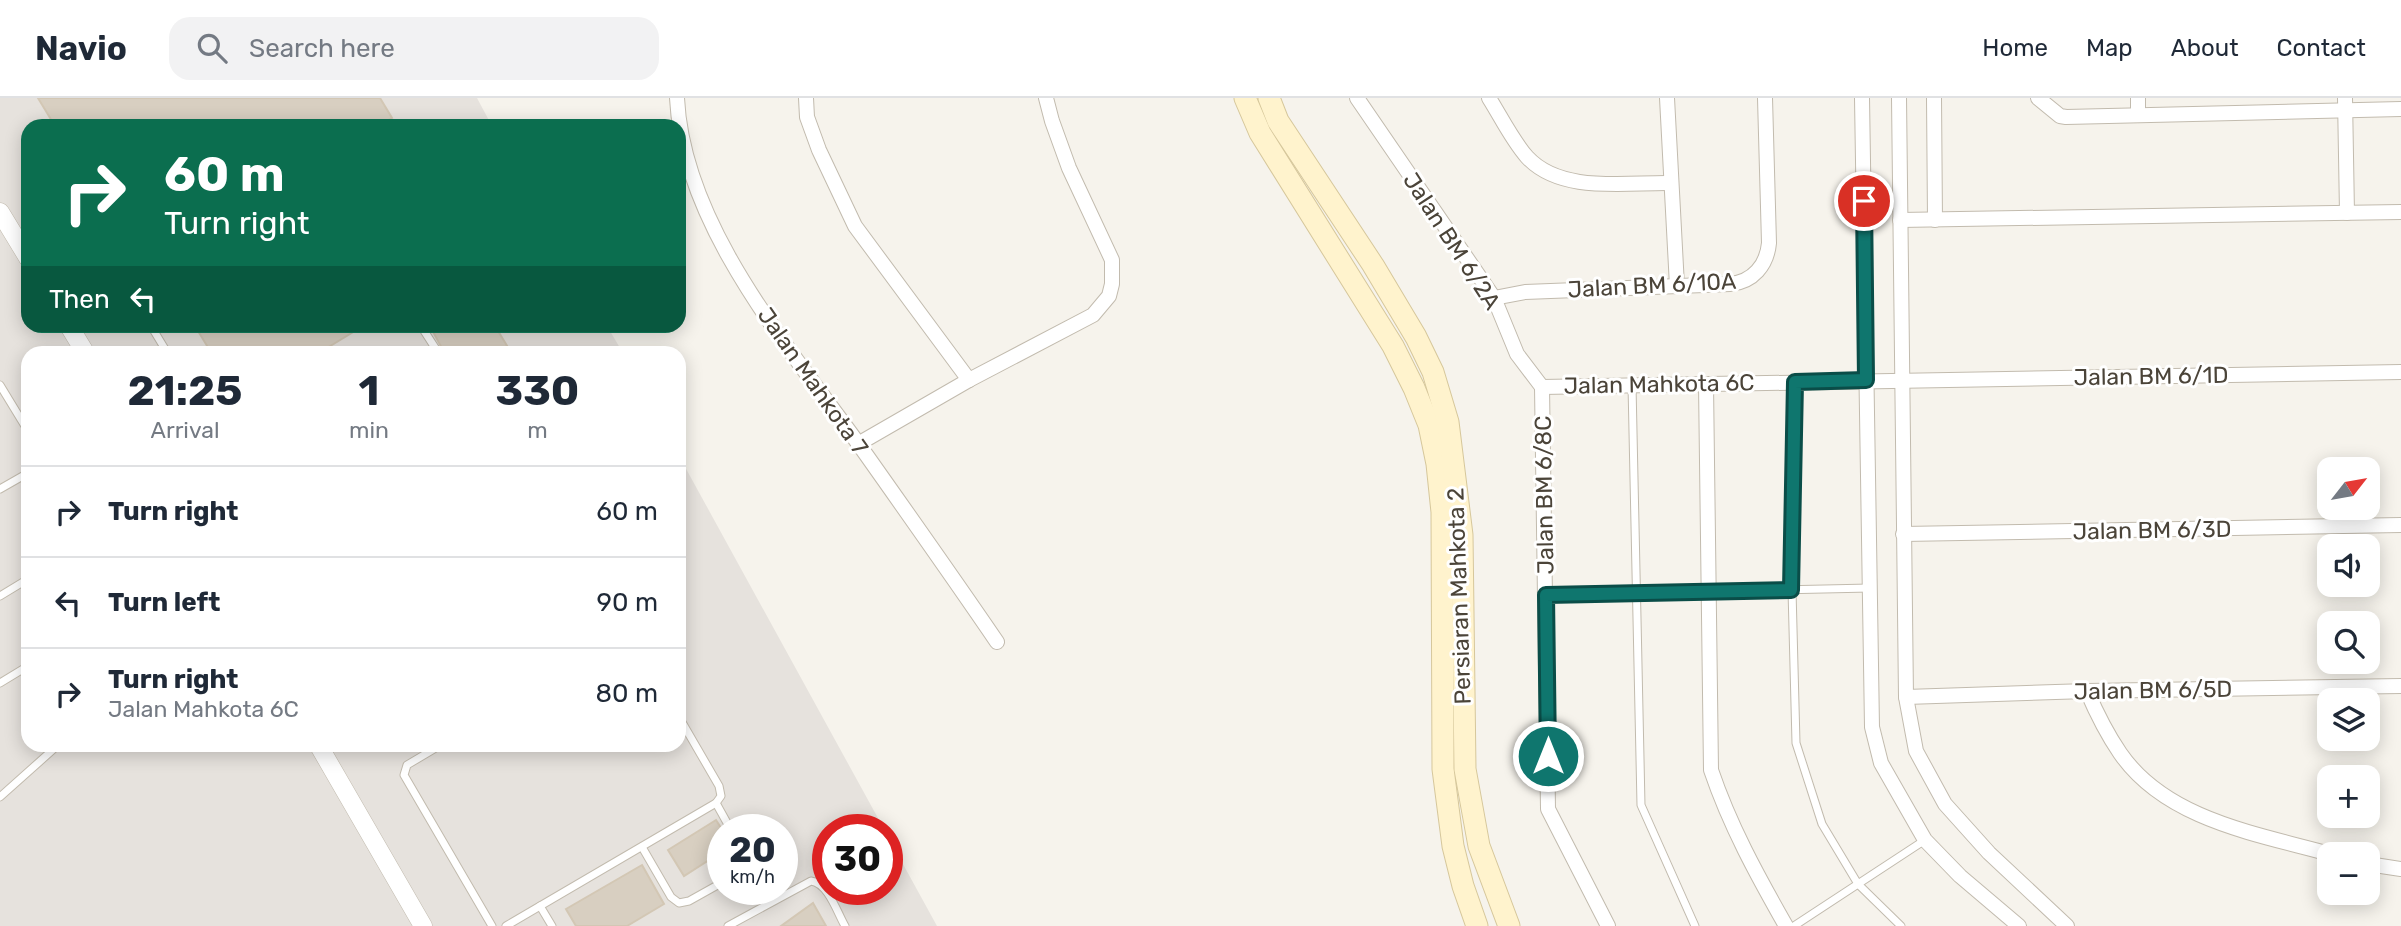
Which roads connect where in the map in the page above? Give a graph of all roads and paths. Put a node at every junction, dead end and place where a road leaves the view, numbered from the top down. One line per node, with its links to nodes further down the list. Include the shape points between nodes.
1 (677, 98): 19 (street, Jalan Mahkota 7)
2 (806, 98): 31 (street, via 807,117 819,150 855,226)
3 (1045, 98): 31 (street, via 1069,168 1112,260 1109,296 1093,315)
4 (1245, 98): 62 (main road, Persiaran Mahkota 2, via 1261,133 1393,346 1429,425 1442,512)
5 (1269, 98): 63 (main road, Persiaran Mahkota 2, via 1278,121 1416,337 1433,372 1448,422 1462,535)
6 (1357, 98): 29 (street, Jalan BM 6/2A)
7 (1489, 98): 21 (street, via 1527,157 1560,178)
8 (1667, 98): 21 (street)
9 (1765, 98): 28 (street, Jalan BM 6/10A, via 1766,260 1753,275 1736,284)
10 (1862, 98): 32 (street)
11 (1899, 98): 25 (street)
12 (1934, 98): 26 (street)
13 (2038, 98): 18 (street, via 2063,117)
14 (2138, 98): 18 (street)
15 (2345, 104): 16 (street); 17 (street); 24 (street)
16 (2241, 105): 18 (street)
17 (2401, 109)
18 (2138, 115)
19 (679, 119)
20 (686, 159): 40 (street, Jalan Mahkota 7, via 724,247 791,353)
21 (1671, 183): 28 (street)
22 (0, 212): 27 (street)
23 (2401, 212): 24 (street)
24 (2347, 213): 26 (street)
25 (1900, 220): 26 (street); 33 (street)
26 (1936, 220)
27 (21, 246)
28 (1677, 286): 29 (street, Jalan BM 6/10A, via 1525,292)
29 (1494, 298): 38 (street, Jalan BM 6/2A, via 1517,354)
30 (2401, 372): 33 (street, Jalan BM 6/1D)
31 (969, 380): 40 (street)
32 (1866, 380): 33 (street, Jalan Mahkota 6C); 34 (street, Jalan Mahkota 6C); 46 (street)
33 (1902, 380): 44 (street)
34 (1795, 382): 35 (street, Jalan Mahkota 6C); 47 (lane)
35 (1706, 384): 37 (street, Jalan Mahkota 6C); 48 (street)
36 (0, 385): 39 (lane)
37 (1632, 385): 38 (street, Jalan Mahkota 6C); 49 (lane)
38 (1542, 387): 50 (street, Jalan BM 6/8C)
39 (21, 420)
40 (858, 444): 52 (street, Jalan Mahkota 7)
41 (21, 476): 42 (lane)
42 (0, 489)
43 (2401, 525): 44 (street, Jalan BM 6/3D)
44 (1903, 534): 57 (street)
45 (21, 583): 51 (lane)
46 (1871, 588): 47 (lane); 67 (street, via 1872,727 1881,764)
47 (1791, 590): 48 (lane); 72 (lane, via 1796,743 1822,824)
48 (1709, 592): 49 (lane); 85 (street, via 1711,771 1751,865)
49 (1636, 593): 50 (lane); 84 (lane, via 1641,805)
50 (1546, 595): 83 (street, Jalan BM 6/8C, via 1549,809)
51 (0, 596)
52 (997, 642)
53 (21, 670): 54 (lane)
54 (0, 683)
55 (2401, 686): 56 (street, Jalan BM 6/5D)
56 (2087, 691): 57 (street, Jalan BM 6/5D); 69 (street, via 2120,754 2143,780 2171,800 2209,818)
57 (1906, 697): 89 (street, via 1916,751 1945,804 1989,853)
58 (686, 729): 65 (lane, via 719,786 721,796)
59 (50, 752): 64 (lane)
60 (322, 752): 75 (street)
61 (429, 752): 76 (lane, via 407,765 404,775)
62 (1443, 769): 63 (main road); 81 (main road, Persiaran Mahkota 2, via 1453,846)
63 (1465, 769): 82 (main road, Persiaran Mahkota 2, via 1479,846)
64 (0, 797)
65 (716, 803): 66 (lane); 68 (lane)
66 (722, 814)
67 (1925, 840): 72 (lane); 88 (street)
68 (642, 846): 73 (lane, via 679,903); 74 (lane)
69 (2317, 850)
70 (2380, 866): 71 (street)
71 (2401, 869)
72 (1858, 884): 86 (lane); 87 (lane)
73 (707, 891)
74 (540, 906): 77 (lane); 78 (lane)
75 (423, 926)
76 (492, 926)
77 (506, 926)
78 (552, 926)
79 (728, 926): 80 (lane, via 816,881)
80 (845, 926)
81 (1477, 926)
82 (1508, 926)
83 (1608, 926)
84 (1695, 926)
85 (1786, 926)
86 (1794, 926)
87 (1901, 926)
88 (2019, 926)
89 (2067, 926)

